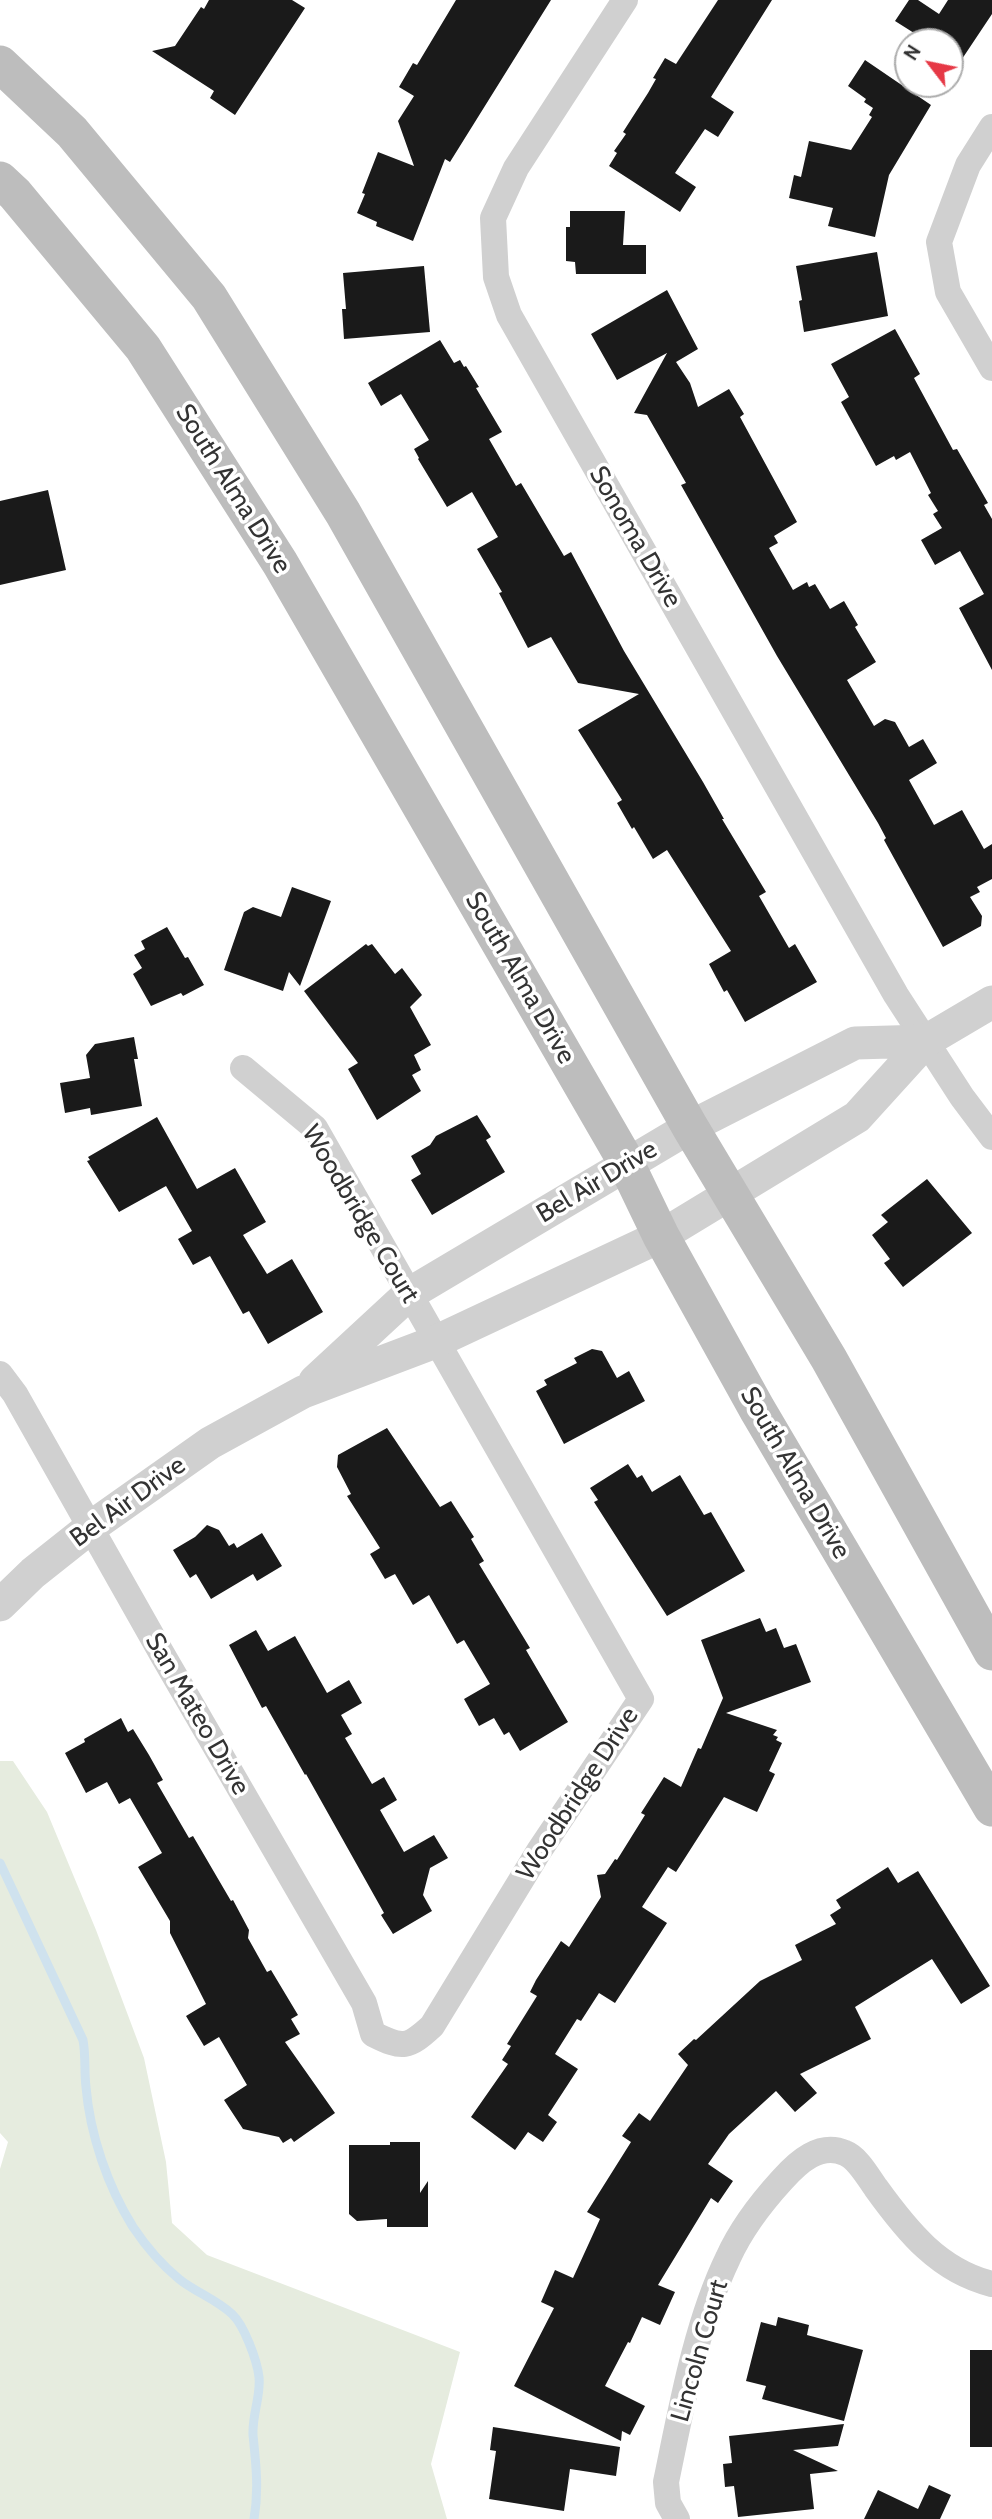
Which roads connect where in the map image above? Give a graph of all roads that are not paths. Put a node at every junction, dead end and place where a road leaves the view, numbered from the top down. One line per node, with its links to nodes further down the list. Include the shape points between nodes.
1 (625, 0): 7 (street, Sonoma Drive, via 516,168 493,218 496,277 516,328)
2 (0, 64): 9 (main road, via 72,132 209,297 342,513)
3 (992, 127): 5 (street, via 968,165 939,242 948,292)
4 (0, 180): 11 (main road, South Alma Drive, via 144,348 280,563)
5 (992, 368)
6 (992, 1002): 7 (street, Bel Air Drive)
7 (933, 1053): 9 (street, Bel Air Drive, via 855,1043); 10 (street, Sonoma Drive); 12 (street, Bel Air Drive, via 857,1116)
8 (243, 1068): 14 (street, Woodbridge Court, via 315,1128)
9 (690, 1127): 11 (street, Bel Air Drive); 12 (main road)
10 (992, 1137)
11 (625, 1165): 13 (main road, South Alma Drive); 14 (street, Bel Air Drive)
12 (730, 1194): 13 (street, Bel Air Drive); 20 (main road, via 829,1359)
13 (661, 1236): 15 (street, Bel Air Drive); 21 (main road, South Alma Drive, via 757,1409)
14 (409, 1294): 15 (street, Woodbridge Court); 17 (street, Bel Air Drive)
15 (435, 1342): 17 (street, Bel Air Drive); 22 (street, Woodbridge Drive, via 640,1699 539,1851 432,2026 414,2043)
16 (0, 1374): 18 (street, San Mateo Drive)
17 (303, 1392): 18 (street, Bel Air Drive, via 210,1443)
18 (91, 1527): 19 (street, Bel Air Drive); 22 (street, San Mateo Drive, via 364,2003 373,2034)
19 (0, 1605)
20 (992, 1653)
21 (992, 1808)
22 (397, 2046)
23 (992, 2284): 24 (street, Lincoln Court, via 950,2268 926,2249 846,2153 823,2149 797,2163 744,2227 709,2304 666,2482 668,2503)
24 (677, 2519)

